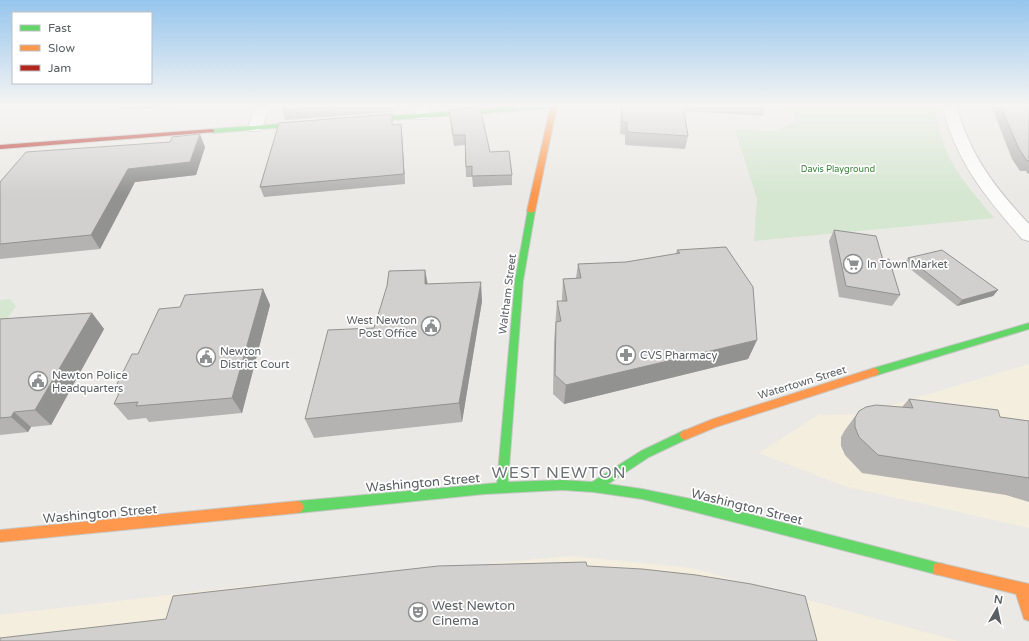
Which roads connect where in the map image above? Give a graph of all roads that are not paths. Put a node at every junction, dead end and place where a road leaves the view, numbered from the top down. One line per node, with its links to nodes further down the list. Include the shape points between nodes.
1 (162, 135): 4 (main road)
2 (547, 135): 8 (main road, Waltham Street, via 519,281)
3 (957, 135): 5 (street, via 979,174 998,201)
4 (0, 147)
5 (1029, 235)
6 (1029, 326): 7 (main road, Watertown Street, via 713,423 645,454)
7 (593, 487): 8 (main road, Washington Street, via 562,485); 10 (main road, Washington Street, via 698,507)
8 (502, 488): 9 (main road, Washington Street)
9 (0, 536)
10 (1025, 590): 11 (main road)
11 (1029, 614)

